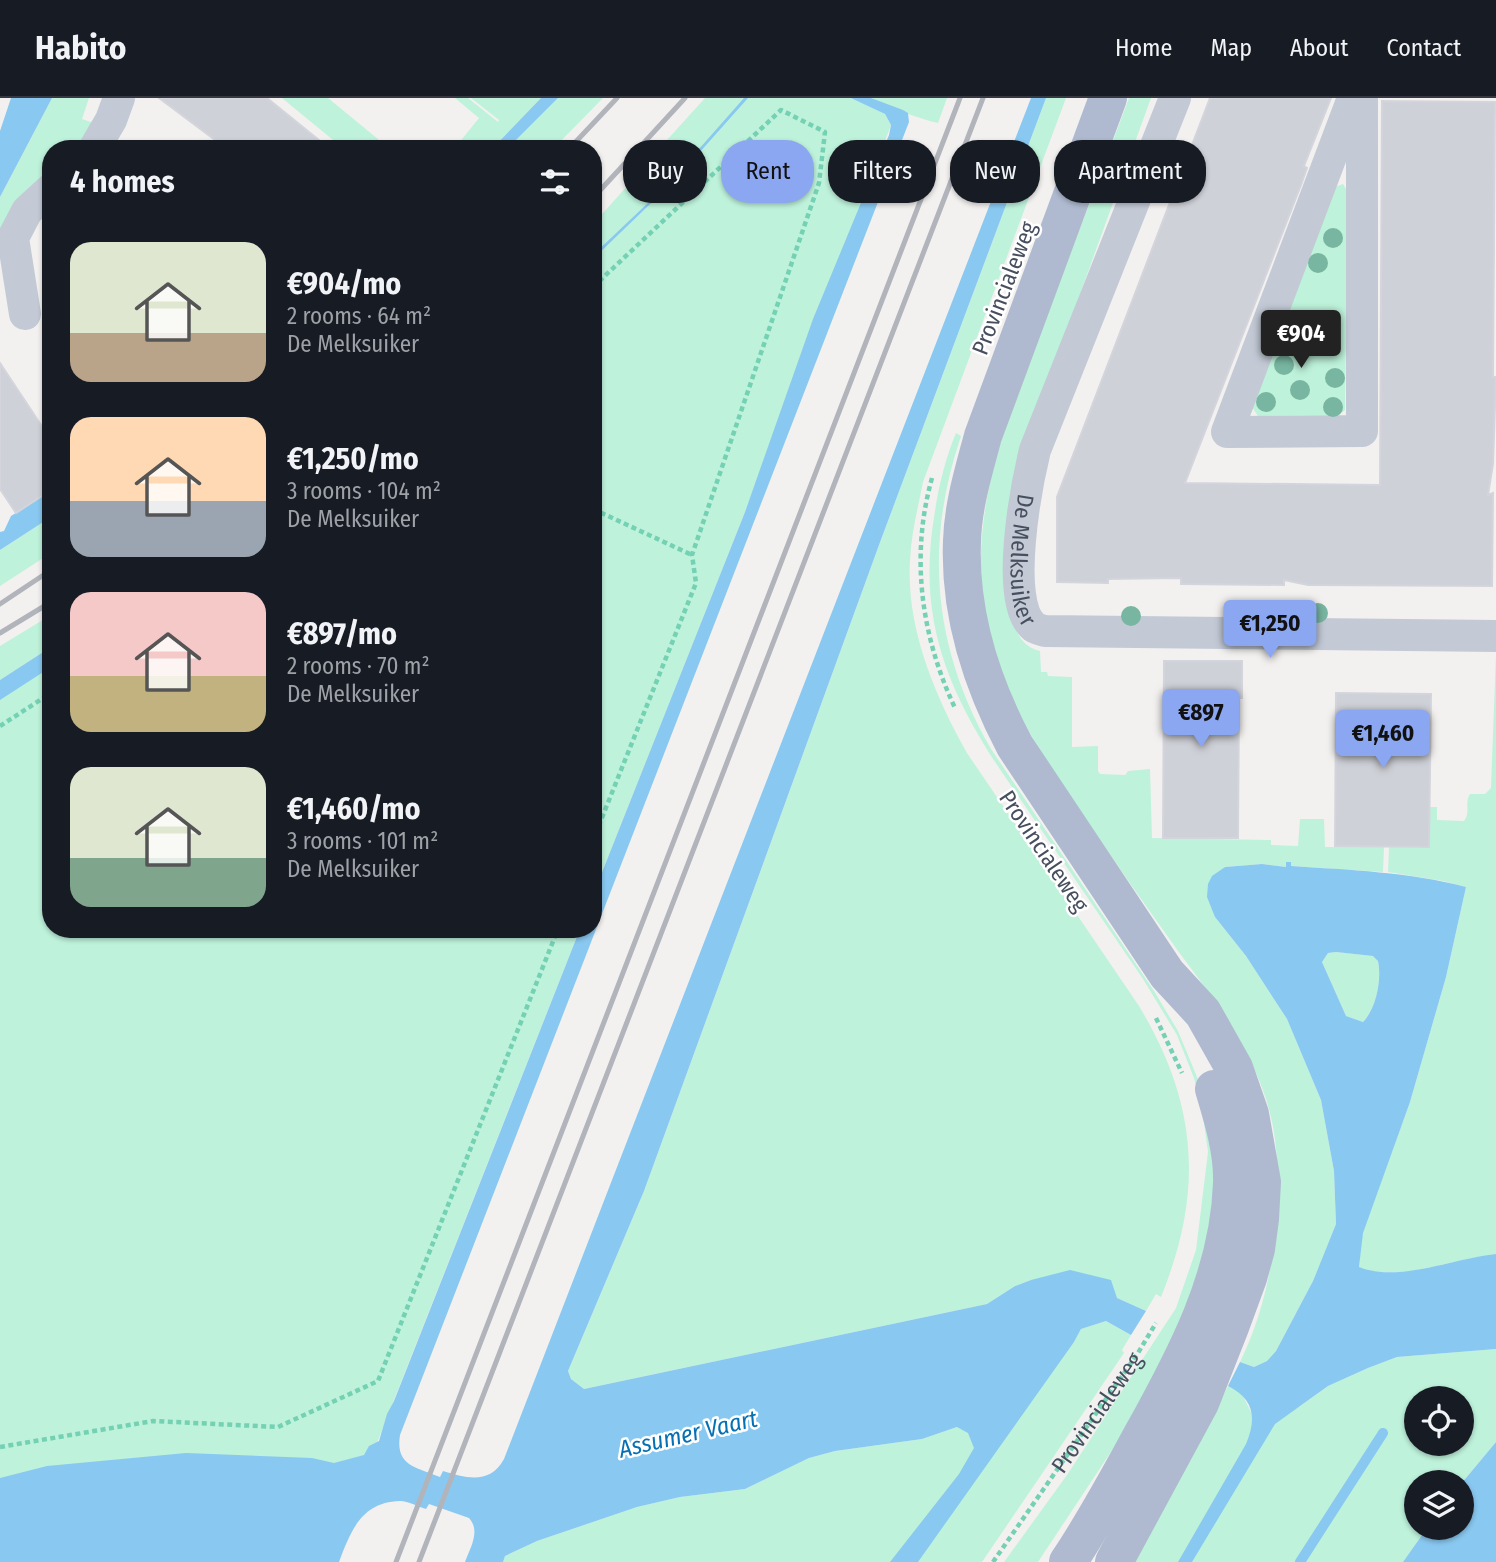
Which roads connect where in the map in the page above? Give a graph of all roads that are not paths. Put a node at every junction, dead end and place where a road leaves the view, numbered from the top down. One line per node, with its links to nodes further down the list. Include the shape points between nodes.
1 (119, 98): 6 (street)
2 (1108, 98): 10 (main road, Provincialeweg, via 984,436 968,492 962,575 972,644 996,710 1015,746 1167,974 1203,1013 1234,1068 1250,1114 1262,1182 1248,1278 1216,1323)
3 (1175, 98): 9 (street, De Melksuiker, via 1035,450 1019,538 1024,612 1033,626 1045,632)
4 (1353, 98): 5 (street, via 1227,432 1362,431)
5 (1362, 98)
6 (99, 140)
7 (42, 197): 8 (street, via 27,211 13,238)
8 (25, 314)
9 (1496, 636)
10 (1184, 1396): 11 (main road, Provincialeweg); 12 (main road, Provincialeweg)
11 (1068, 1562)
12 (1114, 1562)

